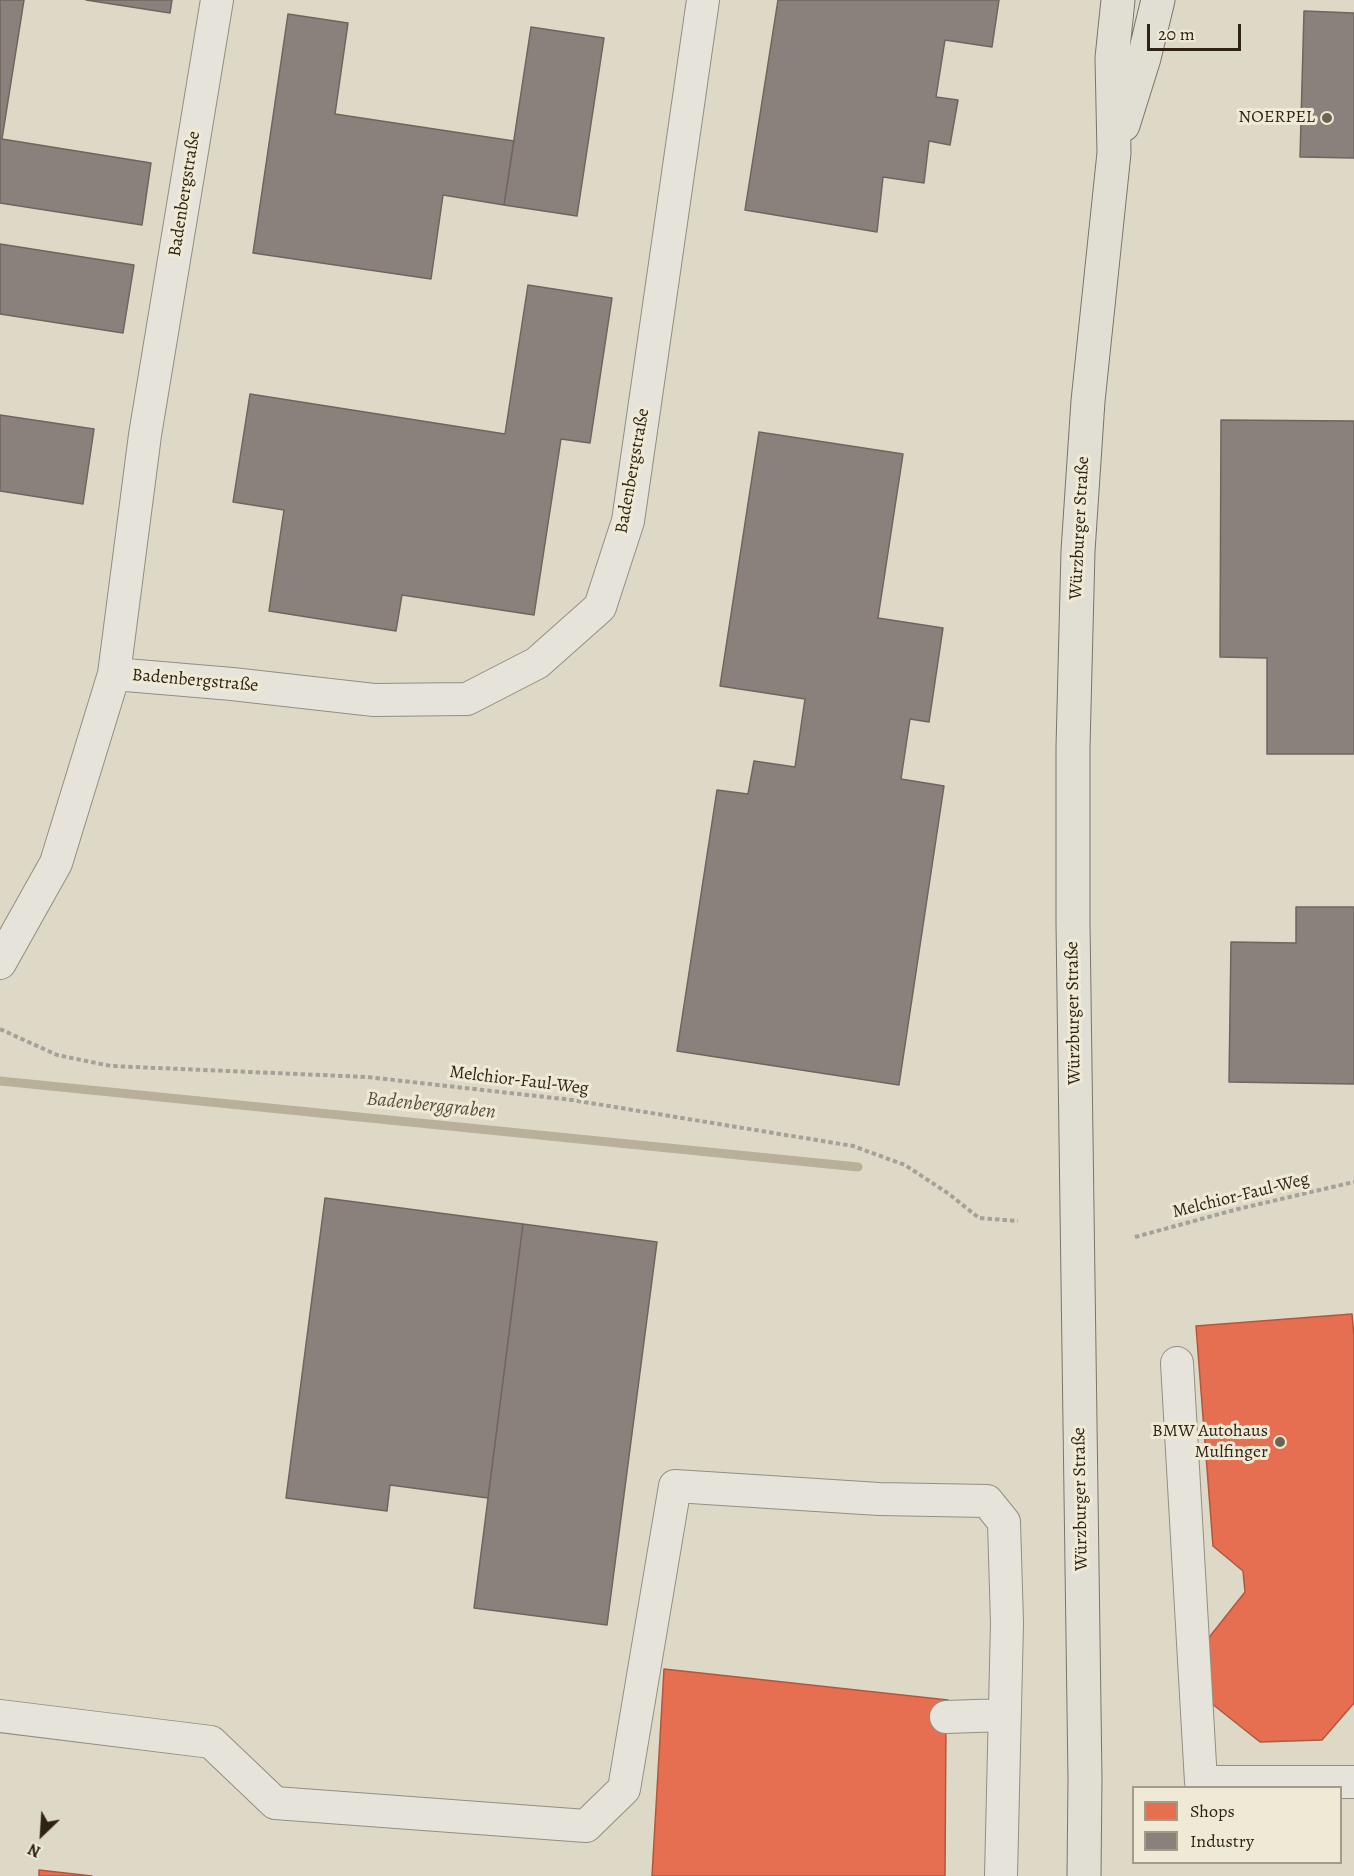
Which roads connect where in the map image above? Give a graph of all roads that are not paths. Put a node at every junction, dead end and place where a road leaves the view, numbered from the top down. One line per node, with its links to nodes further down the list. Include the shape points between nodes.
1 (217, 0): 6 (street, Badenbergstraße, via 145,435)
2 (703, 0): 6 (street, Badenbergstraße, via 628,521 600,607 537,663 467,699 374,700)
3 (1118, 0): 5 (main road, Würzburger Straße, via 1112,58)
4 (1158, 0): 5 (main road, Würzburger Straße)
5 (1114, 153): 14 (main road, Würzburger Straße, via 1088,401 1078,550 1073,747)
6 (114, 674): 7 (street, Badenbergstraße, via 56,863)
7 (0, 963)
8 (1178, 1363): 12 (street, via 1200,1782)
9 (1005, 1715): 10 (street, via 1004,1522 987,1501 879,1499 675,1486 624,1789 586,1826 275,1803 211,1742); 11 (street); 13 (street)
10 (0, 1716)
11 (946, 1717)
12 (1354, 1782)
13 (1001, 1876)
14 (1084, 1876)

